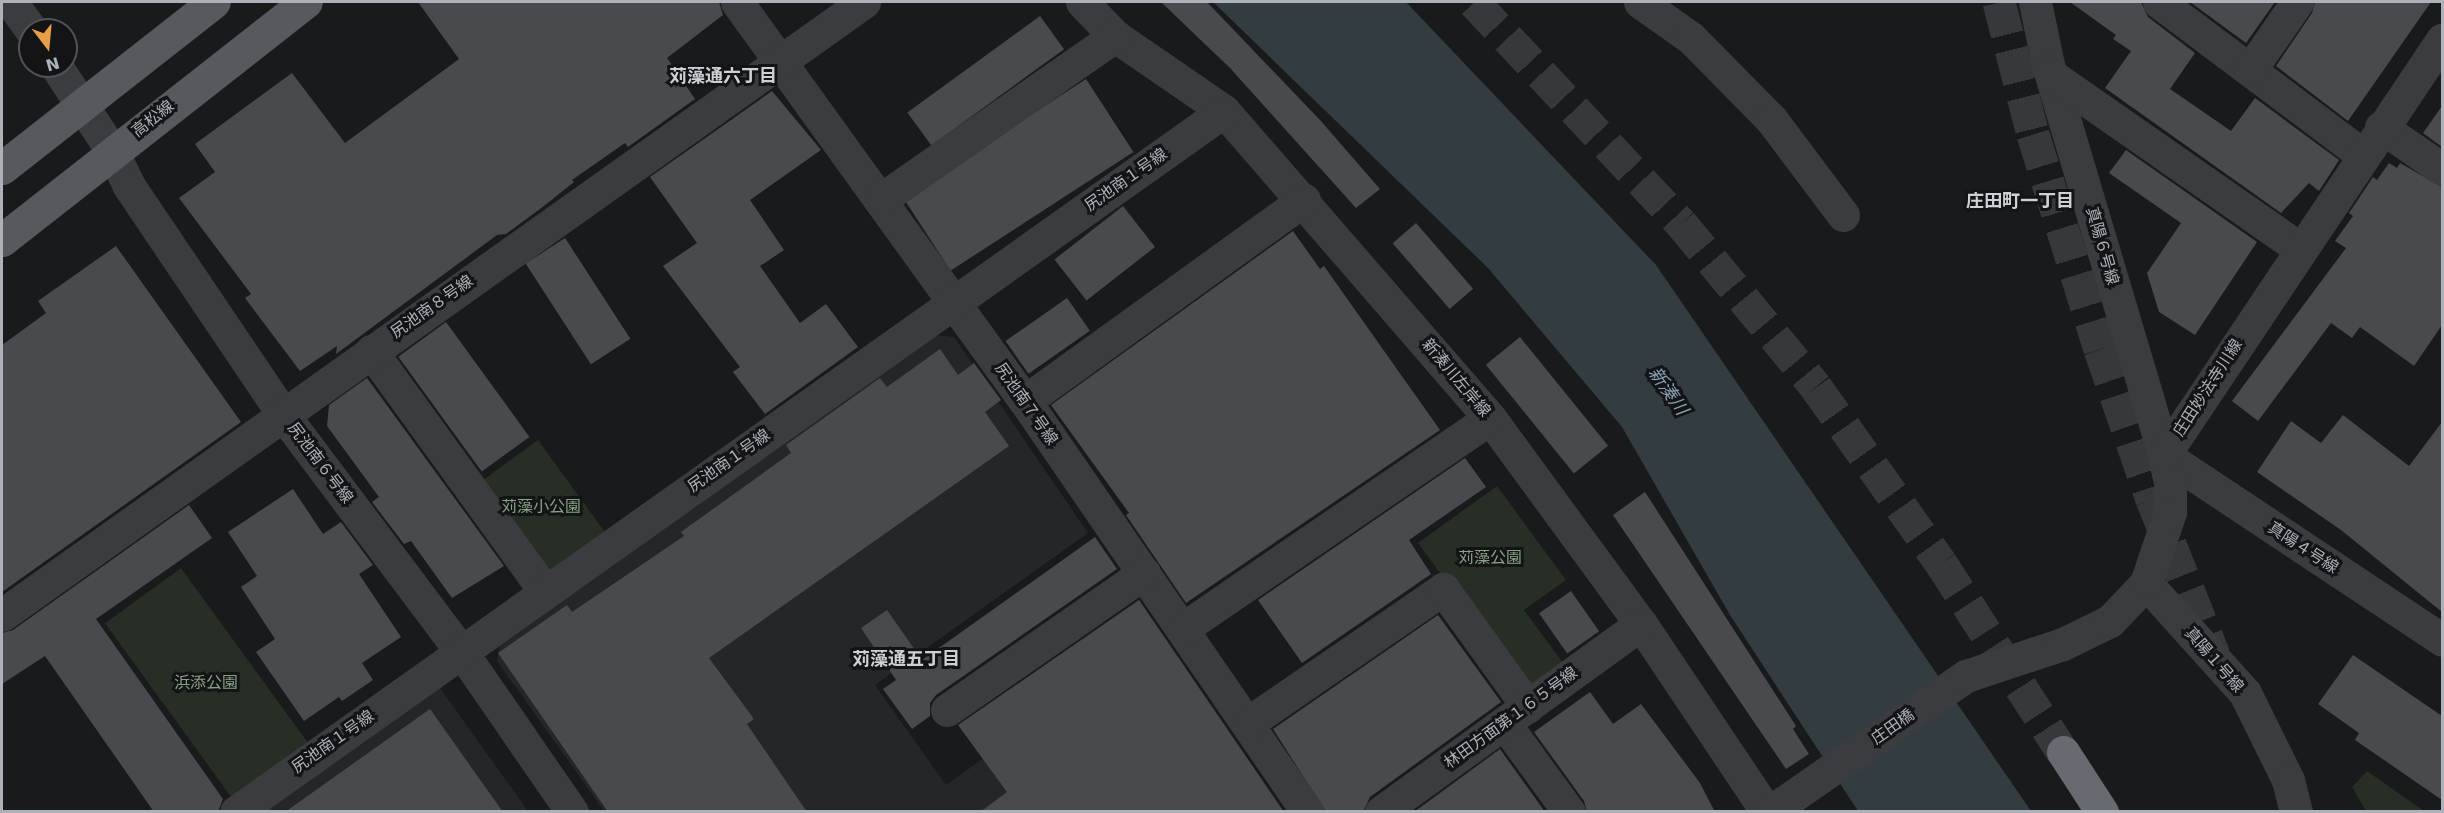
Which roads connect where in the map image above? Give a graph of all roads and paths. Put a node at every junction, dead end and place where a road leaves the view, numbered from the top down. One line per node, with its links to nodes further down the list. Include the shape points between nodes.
1 (11, 2): 11 (street)
2 (214, 2): 18 (main road)
3 (306, 2): 21 (main road, 高松線)
4 (737, 2): 14 (street, 尻池南７号線)
5 (864, 2): 14 (street, 尻池南８号線)
6 (1082, 2): 12 (street, 新湊川左岸線)
7 (1640, 2): 27 (street, via 1691,38 1771,119)
8 (2035, 2): 16 (street, 真陽６号線)
9 (2159, 2): 15 (street)
10 (2297, 2): 15 (street)
11 (22, 18)
12 (1115, 36): 19 (street, 新湊川左岸線); 25 (street)
13 (2442, 40): 20 (street, 庄田妙法寺川線)
14 (780, 60): 25 (street, 尻池南７号線); 31 (street, 尻池南８号線)
15 (2250, 70): 22 (street)
16 (2051, 75): 29 (street); 35 (street, 真陽６号線)
17 (65, 78): 18 (street, 尻池南６号線)
18 (83, 104): 21 (street, 尻池南６号線); 23 (main road)
19 (1224, 111): 26 (street, 新湊川左岸線); 30 (street, 尻池南１号線)
20 (2381, 127): 22 (street, 庄田妙法寺川線); 24 (street)
21 (112, 151): 28 (main road, 高松線); 33 (street, 尻池南６号線, via 129,186)
22 (2363, 155): 29 (street, 庄田妙法寺川線)
23 (2, 168)
24 (2442, 169)
25 (880, 200): 30 (street, 尻池南７号線)
26 (1304, 200): 32 (street); 34 (street, 新湊川左岸線)
27 (1843, 214)
28 (2, 240)
29 (2300, 249): 35 (street, 庄田妙法寺川線)
30 (954, 302): 32 (street, 尻池南７号線); 38 (street, 尻池南１号線)
31 (371, 351): 33 (street, 尻池南８号線); 38 (street)
32 (1025, 401): 36 (street, 尻池南７号線)
33 (282, 413): 39 (street, 尻池南８号線); 43 (street, 尻池南６号線)
34 (1490, 418): 40 (street, 新湊川左岸線); 41 (street)
35 (2164, 455): 37 (street, 庄田妙法寺川線, via 2170,482 2169,512); 42 (street, 真陽４号線)
36 (1144, 573): 41 (street, 尻池南７号線); 45 (street)
37 (2146, 584): 44 (street, 庄田妙法寺川線, via 2110,621 2063,644); 56 (street, 真陽１号線, via 2245,693 2288,780)
38 (545, 591): 43 (street, 尻池南１号線)
39 (2, 615)
40 (1641, 624): 46 (street, 林田方面第１６５号線); 54 (street, 新湊川左岸線)
41 (1182, 629): 47 (street, 尻池南７号線)
42 (2442, 640)
43 (461, 651): 49 (street, 尻池南１号線); 50 (street, 尻池南６号線)
44 (1966, 676): 54 (street, 庄田橋)
45 (947, 710)
46 (1516, 715): 47 (street, via 1443,589); 52 (street, 林田方面第１６５号線); 53 (street)
47 (1248, 723): 51 (street, 尻池南７号線)
48 (2063, 752): 55 (highway)
49 (236, 812)
50 (572, 812)
51 (1307, 812)
52 (1381, 812)
53 (1569, 812)
54 (1768, 812)
55 (2102, 812)
56 (2296, 812)

